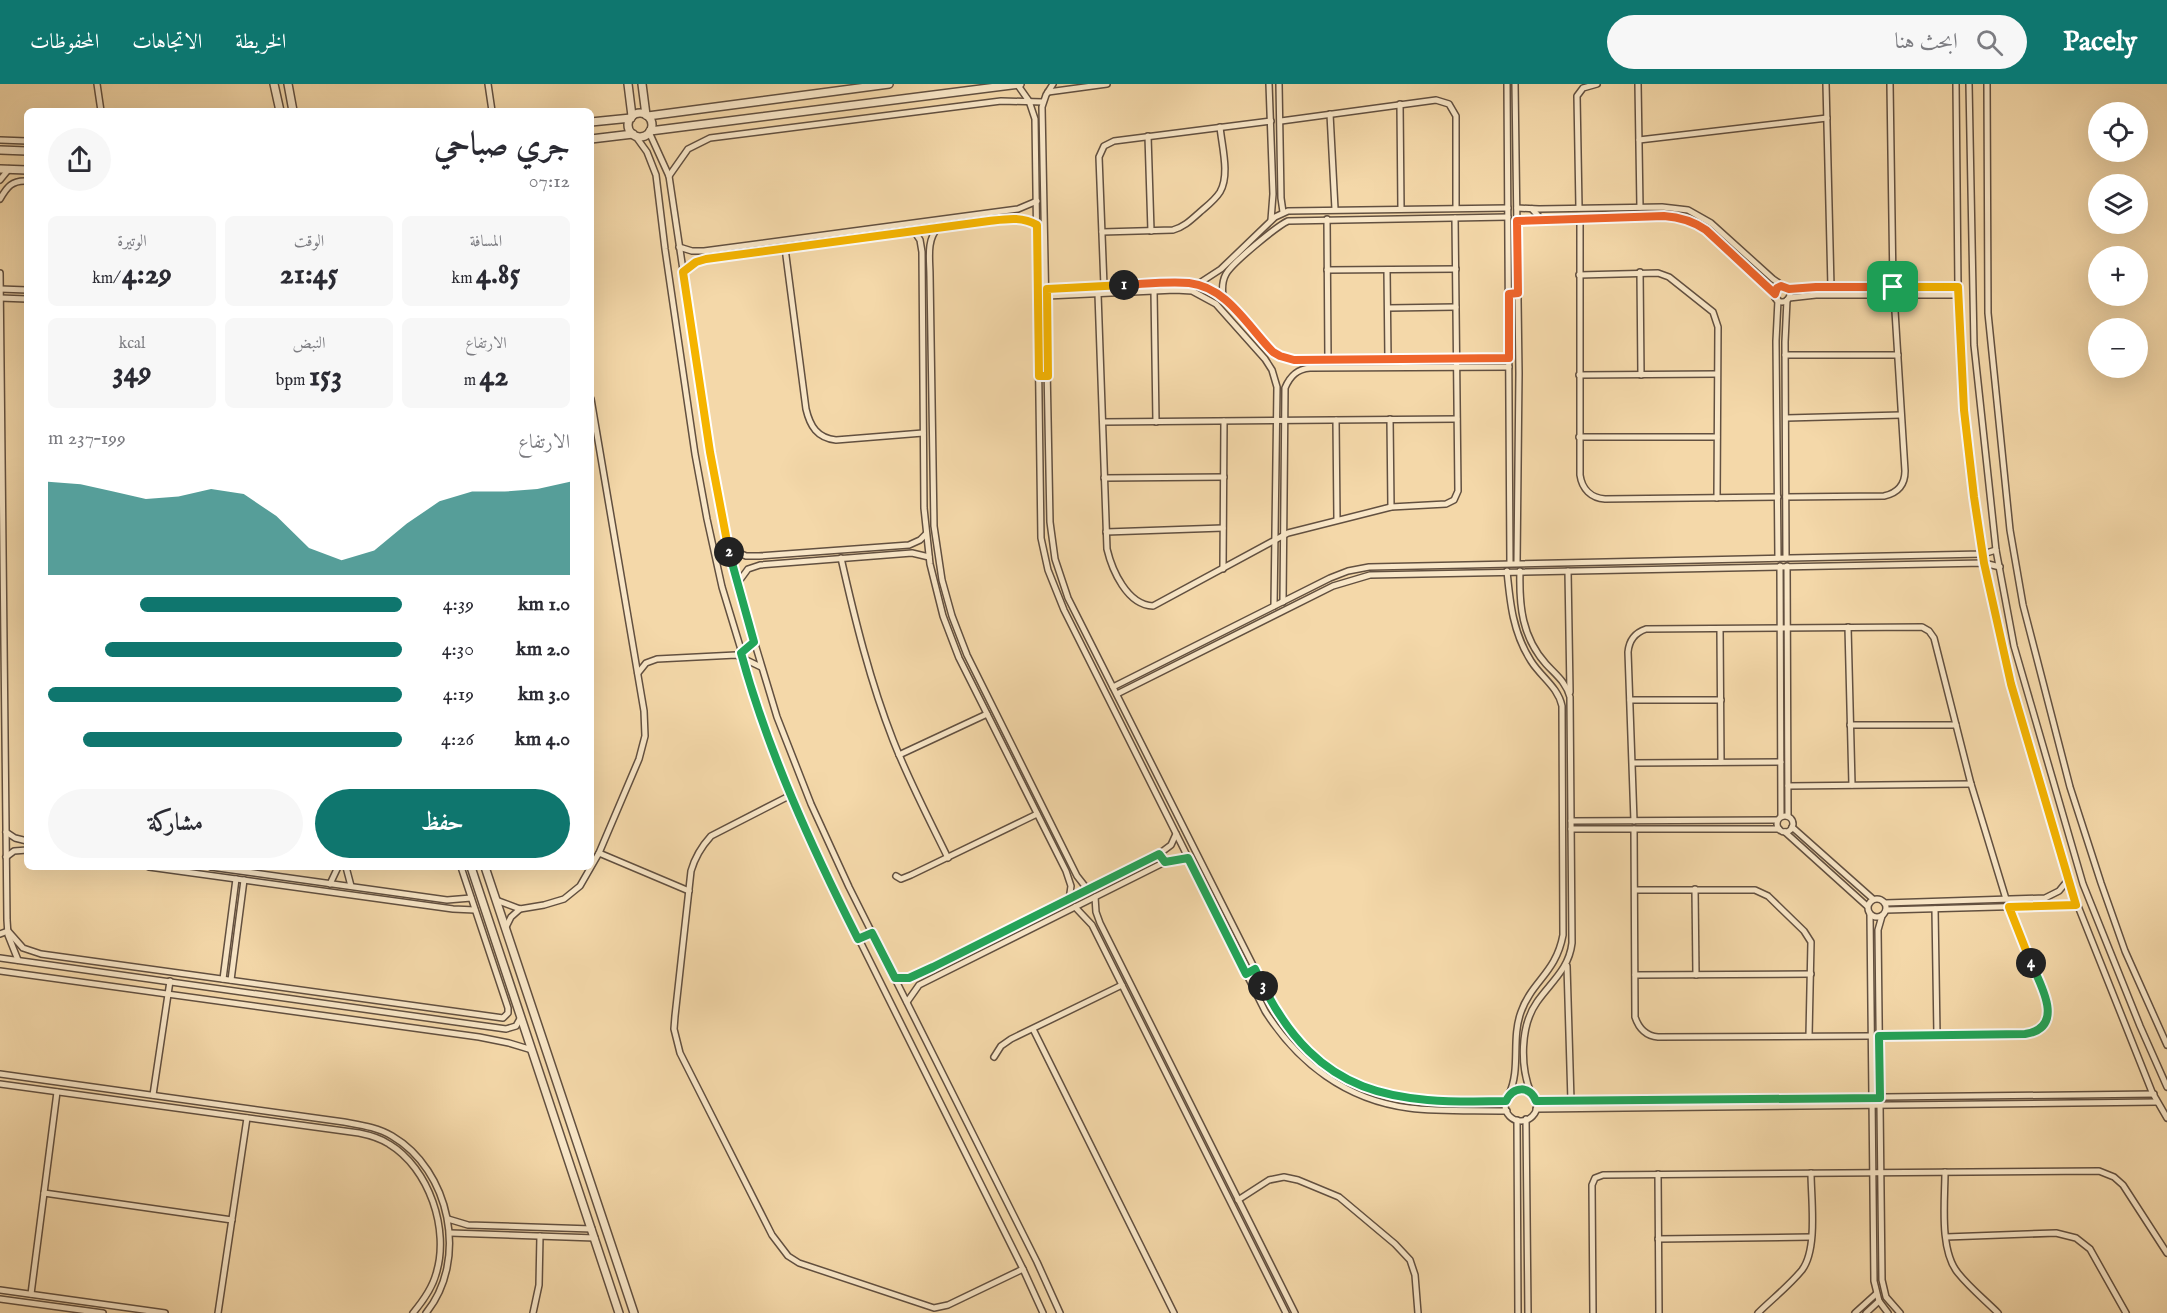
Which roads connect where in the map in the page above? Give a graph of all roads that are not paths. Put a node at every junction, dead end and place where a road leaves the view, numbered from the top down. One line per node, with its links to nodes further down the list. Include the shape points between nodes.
1 (97, 84): 26 (street)
2 (274, 84): 27 (street)
3 (288, 84): 28 (street)
4 (488, 84): 29 (street)
5 (627, 84): 32 (street)
6 (642, 84): 31 (street)
7 (889, 84): 31 (street)
8 (1018, 84): 23 (street); 38 (street)
9 (1053, 84): 22 (street)
10 (1107, 84): 22 (street)
11 (1269, 84): 34 (street)
12 (1278, 84): 35 (street)
13 (1507, 84): 45 (street)
14 (1515, 84): 46 (street)
15 (1597, 84): 63 (street, via 1583,88 1577,96)
16 (1638, 84): 43 (street)
17 (1826, 84): 33 (street)
18 (1890, 84): 99 (street)
19 (1956, 84): 100 (street)
20 (1970, 84): 161 (street, via 1974,345)
21 (1987, 84): 309 (street, via 1988,313 2010,530 2023,605 2070,787 2101,883 2125,951)
22 (1048, 92): 24 (street)
23 (1029, 101): 24 (street); 54 (street, via 1001,101 710,138 688,149); 58 (street, via 1035,118)
24 (1043, 102): 102 (street)
25 (1400, 104): 30 (street); 60 (street, via 1440,100 1455,111); 65 (street)
26 (101, 108)
27 (279, 108)
28 (292, 108)
29 (492, 108)
30 (1330, 114): 35 (street); 64 (street)
31 (647, 115): 32 (street); 38 (street, via 652,123)
32 (631, 117): 36 (street); 39 (street, via 628,126)
33 (1827, 118): 43 (street); 98 (street)
34 (1271, 121): 37 (street); 49 (street)
35 (1281, 121): 50 (street)
36 (594, 122)
37 (1220, 127): 40 (street); 80 (street, via 1224,174 1219,193 1182,227)
38 (649, 132): 39 (street); 54 (street)
39 (633, 134): 41 (street); 189 (street, via 651,159 656,175 700,486)
40 (1148, 136): 80 (street); 81 (street, via 1110,142 1102,148)
41 (594, 139)
42 (0, 140): 44 (street)
43 (1639, 140): 59 (street)
44 (24, 141)
45 (1508, 149): 46 (street); 61 (street)
46 (1516, 149): 62 (street)
47 (0, 150): 48 (street)
48 (24, 151)
49 (1272, 168): 50 (street); 75 (street)
50 (1281, 168): 68 (street)
51 (0, 169): 52 (street)
52 (9, 169): 53 (street); 55 (street)
53 (24, 170)
54 (669, 176): 82 (street)
55 (0, 180)
56 (24, 181): 57 (street, via 6,187)
57 (0, 199)
58 (1037, 201): 67 (street); 77 (street)
59 (1640, 207): 63 (street); 97 (street, via 1680,208 1704,218)
60 (1456, 208): 61 (street); 65 (street)
61 (1508, 208): 69 (street)
62 (1517, 208): 66 (street); 76 (street)
63 (1579, 208): 66 (street)
64 (1335, 209): 65 (street); 68 (street)
65 (1401, 209)
66 (1532, 209): 74 (street)
67 (1012, 210): 70 (street); 84 (street)
68 (1283, 212): 75 (street)
69 (1508, 217): 71 (street); 107 (street)
70 (1012, 218): 77 (street); 78 (street)
71 (1455, 218): 73 (street); 88 (street)
72 (1580, 218): 74 (street); 94 (street); 108 (street, via 1664,216 1686,220 1706,230)
73 (1327, 219): 89 (street); 112 (street, via 1293,220 1278,226 1229,270 1223,280)
74 (1540, 219): 76 (street)
75 (1271, 221): 95 (street, via 1221,269)
76 (1517, 221): 105 (street)
77 (1037, 225): 130 (street)
78 (938, 228): 79 (street); 86 (street, via 931,238)
79 (914, 231): 83 (street); 85 (street)
80 (1151, 231): 81 (street)
81 (1102, 232): 96 (street)
82 (680, 247): 84 (street); 91 (street)
83 (785, 249): 87 (street); 143 (street, via 806,409 815,431 836,440)
84 (704, 251): 87 (street)
85 (922, 252): 86 (street); 143 (street)
86 (930, 252): 193 (street, via 936,544 952,616)
87 (706, 259): 91 (street)
88 (1456, 269): 90 (street); 117 (street)
89 (1328, 270): 90 (street); 124 (street)
90 (1387, 270): 118 (street)
91 (683, 272): 160 (street)
92 (1640, 272): 94 (street); 127 (street, via 1669,277 1713,312 1718,327); 129 (street)
93 (0, 273): 101 (street)
94 (1580, 275): 128 (street)
95 (1197, 284): 96 (street); 112 (street)
96 (1104, 286): 102 (street)
97 (1786, 287): 98 (street); 108 (street, via 1777,288); 115 (street)
98 (1831, 287): 99 (street)
99 (1893, 287): 100 (street)
100 (1958, 287): 110 (street)
101 (0, 289): 103 (street); 113 (street)
102 (1047, 289): 111 (street)
103 (24, 290)
104 (1154, 291): 106 (street); 137 (street, via 1192,291 1209,298 1222,310 1272,370 1277,387); 142 (street)
105 (1518, 293): 107 (street); 169 (street)
106 (1098, 294): 111 (street); 141 (street)
107 (1509, 294): 121 (street)
108 (1775, 294): 116 (street)
109 (1894, 295): 110 (street); 115 (street, via 1809,295); 120 (street)
110 (1958, 295): 163 (street, via 1966,429)
111 (1047, 296): 131 (street)
112 (1223, 297): 124 (street, via 1280,356)
113 (0, 298): 114 (street); 146 (street)
114 (24, 299)
115 (1788, 299): 116 (street); 119 (street)
116 (1778, 300): 149 (street)
117 (1456, 307): 118 (street); 123 (street)
118 (1388, 308): 122 (street)
119 (1785, 355): 120 (street); 134 (street)
120 (1898, 355): 132 (street)
121 (1509, 358): 123 (street); 126 (street)
122 (1388, 359): 123 (street); 124 (street)
123 (1457, 359): 125 (street)
124 (1328, 360)
125 (1457, 367): 126 (street); 136 (street); 138 (street, via 1302,369 1287,384)
126 (1509, 367): 169 (street)
127 (1718, 374): 129 (street); 145 (street)
128 (1579, 375): 129 (street); 144 (street)
129 (1641, 375)
130 (1039, 376): 131 (street); 183 (street, via 1041,538 1048,570)
131 (1048, 376): 182 (street, via 1051,535 1062,584)
132 (1901, 415): 134 (street); 150 (street, via 1905,478 1898,491 1884,496)
133 (594, 416): 191 (street)
134 (1786, 418): 150 (street)
135 (1390, 419): 136 (street); 139 (street); 152 (street)
136 (1457, 419): 152 (street, via 1456,497 1446,504)
137 (1276, 420): 138 (street); 140 (street); 158 (street)
138 (1285, 420): 139 (street); 157 (street)
139 (1336, 420): 153 (street)
140 (1224, 421): 142 (street); 147 (street)
141 (1102, 422): 142 (street); 148 (street)
142 (1156, 422)
143 (923, 433): 156 (street)
144 (1579, 437): 145 (street); 151 (street, via 1581,482 1594,497)
145 (1717, 437): 151 (street)
146 (1, 477): 221 (street)
147 (1224, 477): 148 (street); 154 (street)
148 (1104, 478): 155 (street)
149 (1778, 497): 151 (street); 167 (street)
150 (1786, 497): 168 (street)
151 (1717, 498)
152 (1391, 507): 153 (street)
153 (1337, 519): 157 (street)
154 (1223, 528): 155 (street); 175 (street)
155 (1106, 532): 175 (street, via 1116,575 1146,605 1161,603)
156 (926, 534): 159 (street, via 917,542); 165 (street)
157 (1284, 536): 158 (street); 180 (street)
158 (1275, 540): 175 (street); 181 (street)
159 (900, 545): 162 (street); 164 (street)
160 (728, 548): 164 (street, via 746,556); 179 (street)
161 (1996, 550): 163 (street); 174 (street)
162 (901, 553): 165 (street); 166 (street)
163 (1983, 554): 168 (street); 170 (street)
164 (765, 556): 171 (street)
165 (929, 557): 196 (street, via 951,639)
166 (841, 558): 171 (street); 204 (street, via 867,663)
167 (1778, 558): 168 (street); 169 (street)
168 (1786, 558)
169 (1514, 563): 180 (street, via 1369,567 1339,574)
170 (1984, 563): 173 (street); 174 (street); 247 (street, via 2011,684)
171 (766, 564): 179 (street, via 748,569)
172 (1780, 566): 173 (street); 177 (street); 185 (street)
173 (1787, 566): 186 (street)
174 (2000, 567): 270 (street, via 2014,646 2064,826)
175 (1223, 569)
176 (1520, 571): 177 (street); 178 (street); 195 (street, via 1520,605 1526,631)
177 (1568, 571): 195 (street)
178 (1507, 572): 194 (street, via 1380,574 1351,579); 202 (street, via 1518,635 1533,664 1561,701)
179 (737, 584): 188 (street)
180 (1283, 602): 181 (street)
181 (1274, 606): 192 (street)
182 (1072, 607): 183 (street); 192 (street)
183 (1064, 610): 222 (street)
184 (1848, 627): 186 (street); 200 (street); 201 (street, via 1919,627 1929,631)
185 (1780, 628): 186 (street); 187 (street); 206 (street)
186 (1788, 628): 210 (street)
187 (1720, 629): 197 (street, via 1646,629 1636,634 1629,648); 198 (street)
188 (754, 642): 189 (street); 190 (street)
189 (740, 655): 190 (street); 191 (street, via 657,659 646,663); 211 (street)
190 (761, 667): 276 (street, via 808,797)
191 (638, 673): 225 (street, via 646,723 643,748)
192 (1113, 687): 194 (street)
193 (986, 693): 196 (street); 232 (street)
194 (1117, 694): 285 (street)
195 (1570, 697): 203 (street)
196 (979, 698): 199 (street)
197 (1630, 700): 198 (street); 207 (street)
198 (1720, 700): 205 (street)
199 (987, 714): 204 (street); 212 (street)
200 (1850, 725): 201 (street); 209 (street)
201 (1956, 725): 208 (street)
202 (1562, 747): 203 (street); 242 (street)
203 (1571, 747): 215 (street)
204 (899, 755): 228 (street)
205 (1721, 762): 206 (street); 207 (street)
206 (1781, 762): 214 (street)
207 (1632, 763): 216 (street)
208 (1971, 784): 209 (street); 257 (street)
209 (1852, 785): 210 (street)
210 (1788, 786): 213 (street)
211 (791, 795): 253 (street, via 711,836 695,858); 278 (street)
212 (1037, 814): 228 (street); 241 (street)
213 (1788, 816): 214 (street); 217 (street)
214 (1779, 818): 216 (street); 220 (street)
215 (1571, 821): 216 (street); 219 (street)
216 (1634, 821)
217 (1792, 827): 220 (street); 256 (street)
218 (1634, 829): 219 (street); 220 (street); 251 (street)
219 (1571, 830): 243 (street)
220 (1782, 830): 262 (street)
221 (6, 832): 223 (street); 227 (street)
222 (1176, 834): 226 (street, via 1171,845); 229 (street)
223 (24, 840)
224 (24, 850): 227 (street)
225 (599, 853): 231 (street); 253 (street)
226 (1159, 854): 230 (street); 250 (street)
227 (6, 857): 275 (street)
228 (948, 858): 244 (street, via 903,878)
229 (1188, 858): 230 (street); 287 (street)
230 (1165, 862): 254 (street)
231 (594, 863)
232 (1073, 867): 241 (street); 250 (street)
233 (171, 870): 245 (street)
234 (232, 870): 248 (street)
235 (337, 870): 248 (street)
236 (347, 870): 249 (street)
237 (462, 870): 255 (street)
238 (472, 870): 301 (street)
239 (486, 870): 258 (street)
240 (590, 870): 265 (street, via 573,893 555,903)
241 (1066, 871): 259 (street, via 1071,886)
242 (1563, 871): 243 (street); 318 (street, via 1562,943 1553,965 1528,996 1521,1012 1515,1037 1515,1077)
243 (1572, 871): 282 (street, via 1572,943)
244 (896, 876)
245 (236, 879): 246 (street); 293 (street)
246 (244, 880): 267 (street); 294 (street)
247 (2068, 880): 257 (street, via 2060,891 2045,898); 261 (street)
248 (330, 884): 249 (street)
249 (351, 886): 255 (street, via 447,900)
250 (1088, 890): 259 (street)
251 (1635, 890): 252 (street); 289 (street)
252 (1695, 890): 288 (street, via 1750,889 1768,896 1807,934 1811,946); 290 (street)
253 (689, 891): 362 (street, via 675,1016 676,1041 779,1246 799,1263 934,1308)
254 (1095, 897): 263 (street); 272 (street)
255 (471, 898): 267 (street)
256 (1873, 899): 260 (street); 262 (street)
257 (2006, 899): 260 (street)
258 (496, 900): 265 (street); 273 (street)
259 (1069, 900): 283 (street)
260 (1885, 903): 268 (street)
261 (2076, 905): 264 (street); 271 (street)
262 (1867, 906): 269 (street)
263 (1075, 907): 274 (street); 291 (street)
264 (2009, 907): 266 (street); 304 (street, via 2047,1001 2045,1021 2037,1030 2025,1034)
265 (520, 909): 273 (street)
266 (1935, 909): 268 (street); 304 (street)
267 (475, 910): 296 (street, via 508,1008 503,1018)
268 (1884, 913): 269 (street, via 1877,917); 307 (street, via 1878,930)
269 (1869, 914): 306 (street)
270 (2096, 916): 271 (street); 315 (street)
271 (2083, 921): 319 (street)
272 (1101, 926): 274 (street); 345 (street)
273 (506, 927): 375 (street)
274 (1094, 929): 297 (street)
275 (8, 931): 277 (street); 280 (street, via 28,950); 281 (street)
276 (872, 933): 278 (street); 292 (street)
277 (0, 934)
278 (858, 939): 351 (street)
279 (0, 958): 281 (street)
280 (78, 958): 284 (street); 293 (street)
281 (18, 960): 284 (street)
282 (1567, 964): 317 (street, via 1537,1003 1528,1023 1524,1045); 326 (street)
283 (933, 967): 291 (street); 292 (street, via 909,978)
284 (77, 968): 295 (street)
285 (1255, 969): 287 (street); 324 (street, via 1291,1033 1314,1057 1348,1079 1381,1093 1413,1100)
286 (0, 971): 298 (street)
287 (1246, 974): 332 (street, via 1265,1011 1289,1044 1319,1072 1344,1088 1378,1102 1409,1108)
288 (1810, 974): 290 (street); 305 (street)
289 (1635, 975): 290 (street); 305 (street, via 1637,1022 1654,1037)
290 (1696, 975)
291 (937, 976): 300 (street, via 914,990)
292 (895, 978): 300 (street)
293 (223, 979): 294 (street)
294 (231, 980): 296 (street)
295 (170, 981): 298 (street); 299 (street)
296 (268, 985): 299 (street)
297 (1122, 985): 303 (street); 379 (street)
298 (168, 994): 308 (street); 320 (street)
299 (267, 995): 302 (street)
300 (907, 1002): 348 (street)
301 (521, 1017): 302 (street, via 509,1029); 310 (street)
302 (481, 1025): 308 (street)
303 (1033, 1029): 311 (street, via 1006,1042); 378 (street)
304 (1937, 1035): 307 (street)
305 (1809, 1036): 306 (street)
306 (1871, 1036): 322 (street)
307 (1879, 1036): 323 (street)
308 (479, 1037): 310 (street)
309 (2167, 1045)
310 (533, 1051): 350 (street)
311 (994, 1057)
312 (0, 1074): 313 (street)
313 (66, 1083): 316 (street); 320 (street)
314 (0, 1084): 316 (street)
315 (2167, 1087)
316 (61, 1092): 330 (street); 344 (street)
317 (1531, 1093): 318 (street, via 1522,1089); 325 (street)
318 (1509, 1094): 324 (street)
319 (2154, 1094): 323 (street); 327 (street)
320 (153, 1095): 321 (street)
321 (160, 1096): 330 (street); 336 (street)
322 (1872, 1098): 323 (street); 326 (street); 328 (street)
323 (1880, 1098): 329 (street)
324 (1506, 1101): 332 (street)
325 (1536, 1101): 326 (street); 331 (street)
326 (1571, 1101)
327 (2157, 1102): 329 (street); 334 (street)
328 (1872, 1105): 329 (street); 331 (street); 339 (street)
329 (1880, 1105): 340 (street)
330 (159, 1106): 333 (street)
331 (1536, 1109): 335 (street)
332 (1507, 1111): 337 (street)
333 (247, 1118): 338 (street); 347 (street)
334 (2167, 1118)
335 (1526, 1119): 337 (street); 383 (street)
336 (328, 1120): 338 (street); 346 (street, via 377,1129 405,1144 432,1177)
337 (1517, 1120): 382 (street)
338 (326, 1128): 368 (street, via 359,1132 387,1143 409,1160 424,1183 436,1212 440,1258 430,1289)
339 (1873, 1172): 340 (street); 342 (street); 359 (street)
340 (1881, 1172): 341 (street); 360 (street)
341 (1945, 1172): 356 (street); 361 (street, via 2104,1173 2123,1185)
342 (1811, 1173): 343 (street); 355 (street)
343 (1658, 1174): 358 (street); 384 (street, via 1603,1175 1593,1180)
344 (44, 1193): 347 (street); 364 (street)
345 (1238, 1200): 380 (street); 381 (street, via 1269,1180 1284,1177 1339,1197 1406,1254 1415,1275)
346 (448, 1219): 349 (street); 352 (street)
347 (232, 1220): 371 (street)
348 (1017, 1222): 351 (street); 377 (street)
349 (474, 1226): 350 (street); 353 (street)
350 (592, 1229): 357 (street)
351 (1004, 1229): 362 (street)
352 (450, 1233): 353 (street); 372 (street, via 446,1275)
353 (473, 1234): 354 (street)
354 (540, 1236): 357 (street); 373 (street, via 539,1285)
355 (1811, 1237): 358 (street); 386 (street, via 1802,1270)
356 (1946, 1237): 391 (street, via 1958,1273); 392 (street, via 2056,1233 2076,1238 2090,1249)
357 (595, 1238): 374 (street)
358 (1658, 1239): 385 (street)
359 (1874, 1253): 360 (street); 365 (street)
360 (1881, 1253): 390 (street, via 1884,1291)
361 (2167, 1253)
362 (1023, 1269): 376 (street)
363 (0, 1290): 364 (street)
364 (31, 1294): 370 (street)
365 (1876, 1294): 367 (street); 387 (street)
366 (0, 1299): 369 (street)
367 (1879, 1301): 388 (street); 389 (street)
368 (415, 1312)
369 (103, 1313)
370 (165, 1313)
371 (219, 1313)
372 (426, 1313)
373 (532, 1313)
374 (620, 1313)
375 (634, 1313)
376 (1043, 1313)
377 (1060, 1313)
378 (1174, 1313)
379 (1286, 1313)
380 (1295, 1313)
381 (1418, 1313)
382 (1518, 1313)
383 (1528, 1313)
384 (1593, 1313)
385 (1659, 1313)
386 (1758, 1313)
387 (1855, 1313)
388 (1866, 1313)
389 (1888, 1313)
390 (1899, 1313)
391 (1998, 1313)
392 (2126, 1313)

